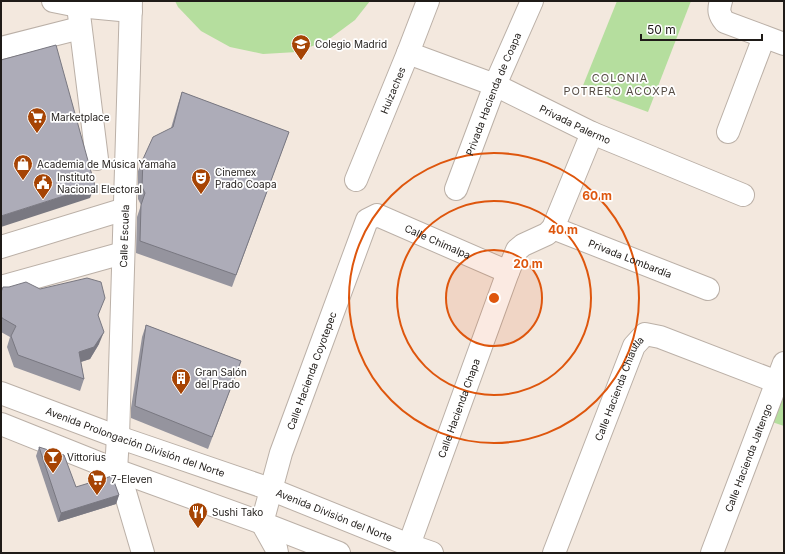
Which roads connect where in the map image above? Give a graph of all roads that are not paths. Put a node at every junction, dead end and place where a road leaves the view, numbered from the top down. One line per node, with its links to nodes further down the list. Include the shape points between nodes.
1 (53, 1): 5 (street)
2 (428, 1): 10 (street, Huizaches)
3 (532, 1): 11 (street, Privada Hacienda de Coapa)
4 (722, 1): 8 (street, via 719,7 720,16 725,22)
5 (78, 6): 6 (street); 7 (street)
6 (131, 6): 18 (street, Calle Escuela)
7 (80, 28): 9 (street); 14 (street)
8 (774, 40): 12 (street)
9 (1, 48)
10 (408, 53): 11 (street, Privada Palermo); 15 (street, Huizaches)
11 (495, 85): 13 (street, Privada Palermo); 16 (street, Privada Hacienda de Coapa)
12 (728, 132)
13 (592, 133): 17 (street, Privada Palermo); 20 (street)
14 (97, 159)
15 (356, 180)
16 (456, 189)
17 (743, 195)
18 (125, 209): 21 (street); 22 (street, Calle Escuela)
19 (367, 220): 23 (street, Calle Chimalpa, via 377,215); 31 (street, Calle Hacienda Coyotepec)
20 (553, 228): 23 (street, Calle Hacienda Chapa, via 517,250); 25 (street, Privada Lombardía)
21 (1, 247)
22 (123, 253): 24 (street); 29 (street, Calle Escuela)
23 (508, 272): 33 (street, Calle Hacienda Chapa)
24 (1, 287)
25 (708, 288)
26 (780, 373): 38 (street, Calle Hacienda Chiautla, via 645,334 634,346); 39 (street, Calle Hacienda Jaltengo)
27 (1, 393): 29 (street, Avenida Prolongación División del Norte)
28 (1, 424): 30 (street)
29 (118, 437): 30 (street, Calle Escuela); 31 (street, Avenida Prolongación División del Norte)
30 (116, 470): 32 (street); 34 (street)
31 (270, 489): 32 (street, Calle Hacienda Coyotepec); 33 (street, Avenida División del Norte)
32 (262, 523): 35 (street); 36 (street)
33 (414, 549): 37 (street, Avenida División del Norte)
34 (143, 553)
35 (277, 553)
36 (339, 553)
37 (432, 553)
38 (554, 553)
39 (712, 553)

